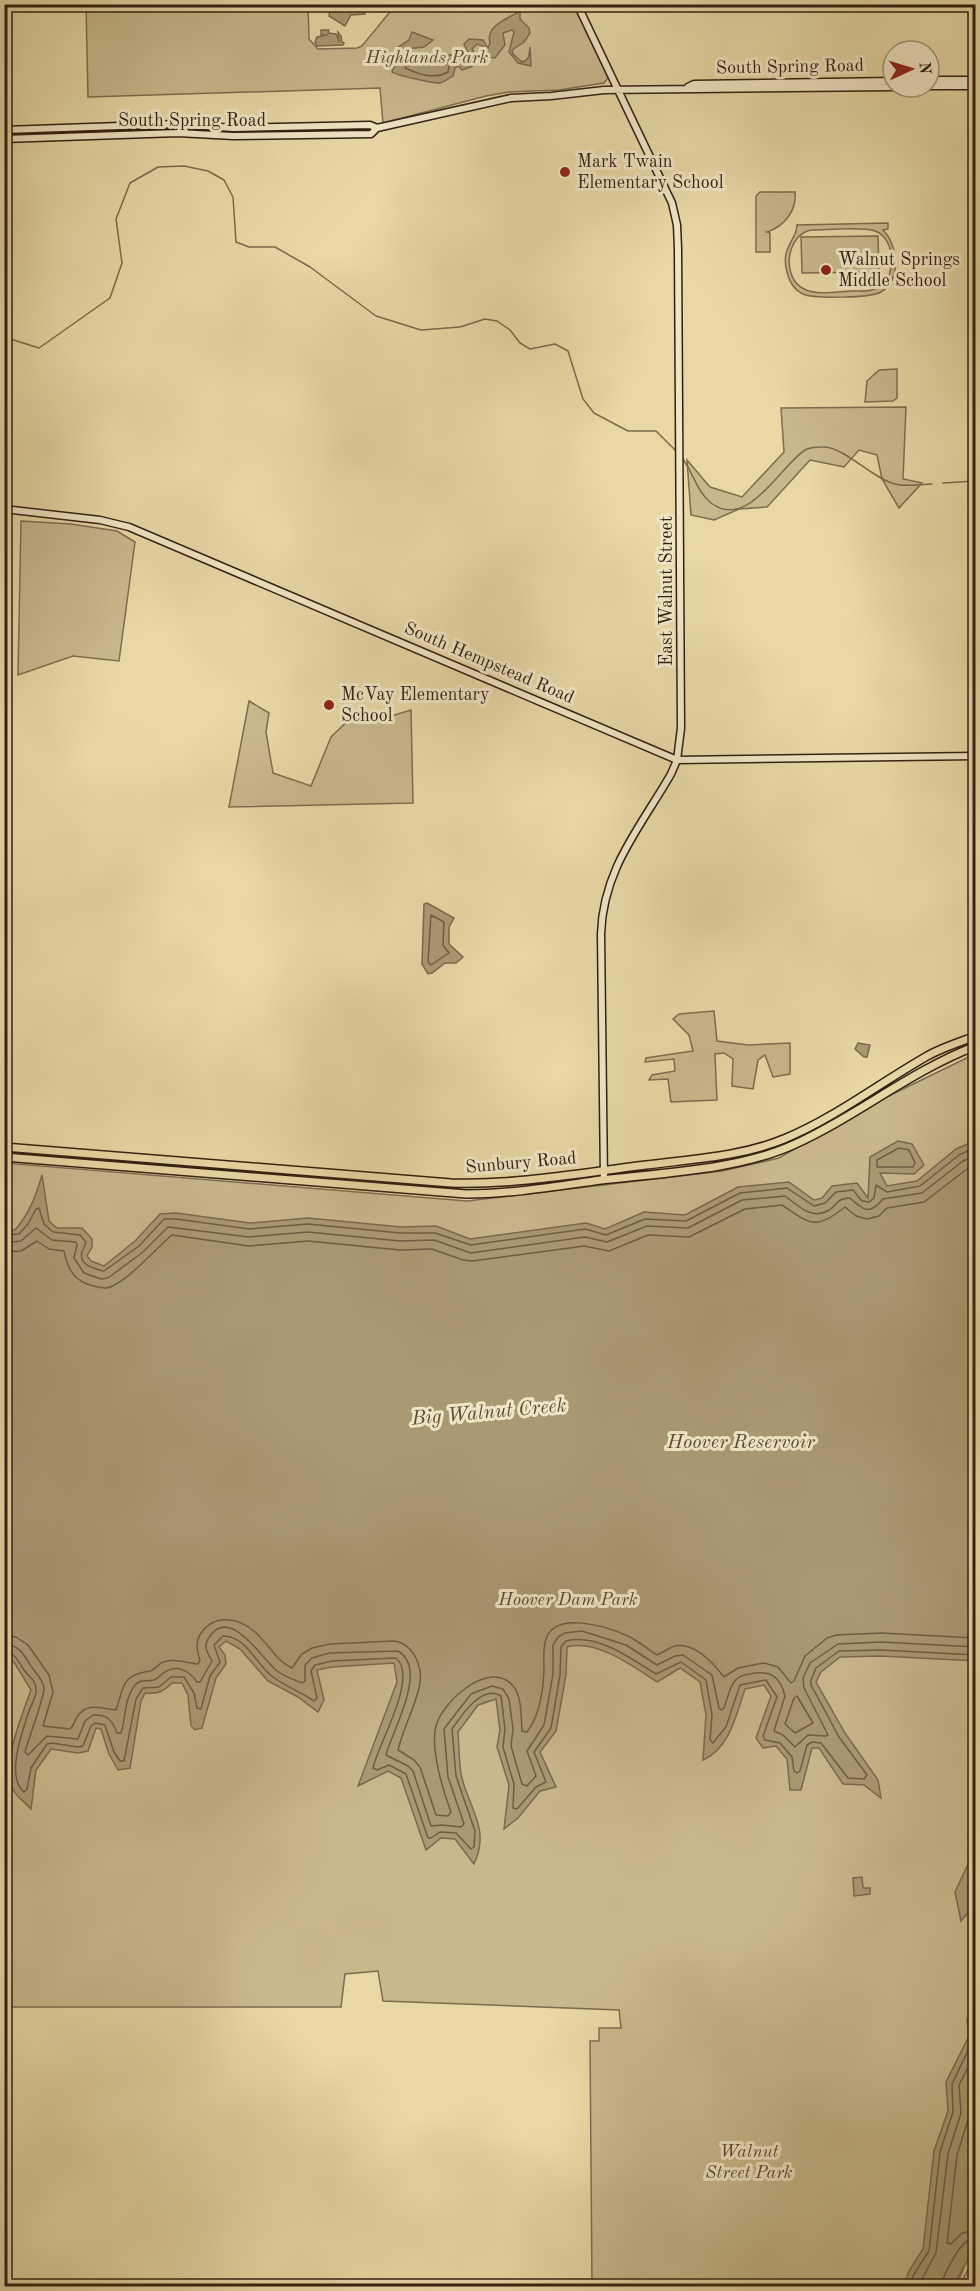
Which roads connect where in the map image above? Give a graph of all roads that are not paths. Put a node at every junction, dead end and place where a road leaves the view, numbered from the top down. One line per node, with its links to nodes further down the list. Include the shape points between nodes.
1 (578, 4): 9 (main road, East Walnut Street)
2 (941, 80): 3 (main road)
3 (975, 80)
4 (881, 82): 5 (main road, South Spring Road)
5 (862, 84): 6 (main road, South Spring Road); 9 (main road, South Spring Road)
6 (881, 86)
7 (941, 86): 8 (main road)
8 (975, 86)
9 (617, 89): 10 (main road, South Spring Road, via 511,98); 15 (main road, East Walnut Street, via 676,216 682,695)
10 (377, 128): 11 (main road, South Spring Road, via 178,124); 12 (main road, South Spring Road, via 370,134 354,135 178,133)
11 (4, 130)
12 (4, 139)
13 (4, 509): 15 (main road, South Hempstead Road, via 129,527)
14 (975, 756): 15 (main road, South Hempstead Road)
15 (677, 760): 22 (main road, East Walnut Street, via 620,857 603,906)
16 (975, 1036): 20 (main road, Sunbury Road, via 932,1053 784,1139 741,1152)
17 (975, 1046): 26 (main road, Sunbury Road, via 931,1065 809,1138 779,1151 732,1164)
18 (4, 1147): 21 (main road, Sunbury Road)
19 (4, 1157): 24 (main road, Sunbury Road)
20 (660, 1163): 22 (main road, Sunbury Road); 26 (main road, via 610,1175)
21 (258, 1168): 23 (main road, Sunbury Road); 24 (main road)
22 (604, 1171): 23 (main road, Sunbury Road, via 482,1184); 26 (main road, East Walnut Street); 27 (main road, via 599,1175 539,1182)
23 (314, 1172): 25 (main road)
24 (206, 1173): 25 (main road, Sunbury Road)
25 (257, 1177): 27 (main road, Sunbury Road, via 466,1194)
26 (604, 1180): 27 (main road, Sunbury Road)
27 (518, 1191)

